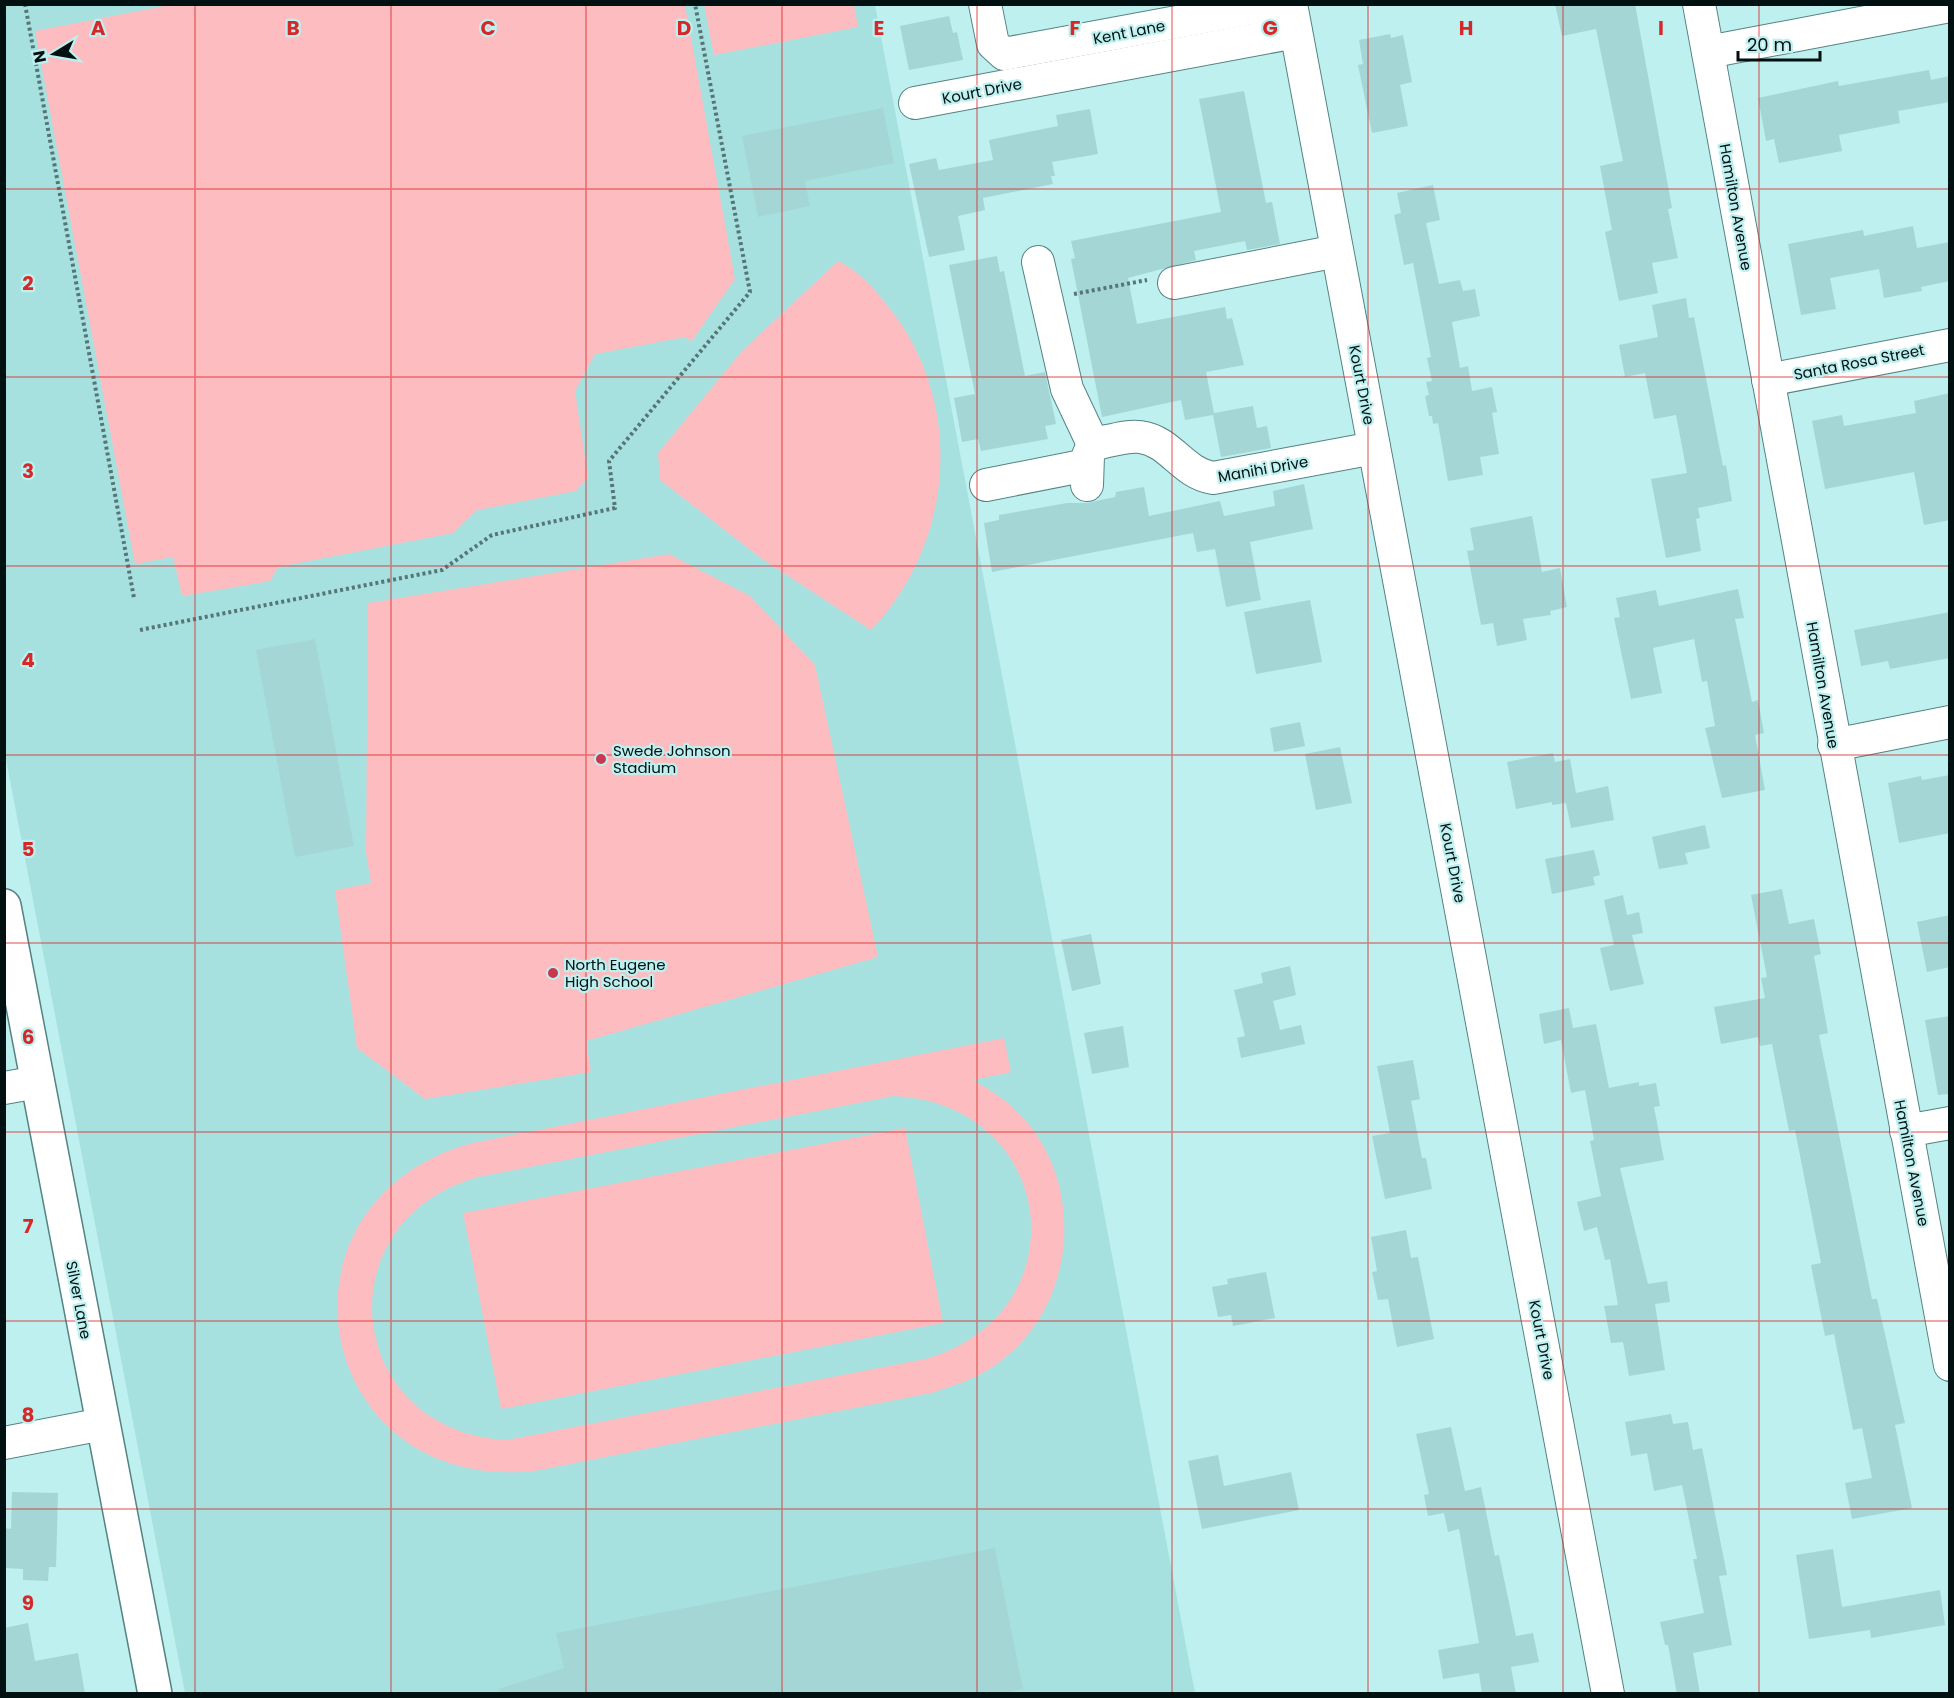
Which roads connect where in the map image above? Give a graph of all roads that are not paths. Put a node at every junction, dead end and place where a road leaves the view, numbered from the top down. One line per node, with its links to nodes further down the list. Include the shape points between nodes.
1 (984, 4): 2 (street, Kent Lane, via 993,44 1012,54)
2 (1274, 4)
3 (1699, 4): 6 (street, Hamilton Avenue)
4 (1950, 6): 6 (street)
5 (1293, 18): 7 (street, Kourt Drive); 8 (street, Kourt Drive)
6 (1708, 52): 12 (street, Hamilton Avenue)
7 (915, 103)
8 (1337, 251): 10 (street); 13 (street, Kourt Drive)
9 (1038, 262): 14 (street)
10 (1174, 282)
11 (1950, 345): 12 (street, Santa Rosa Street)
12 (1768, 380): 17 (street, Hamilton Avenue)
13 (1374, 448): 14 (street, Manihi Drive, via 1213,478 1196,474 1166,447 1137,436); 27 (street, Kourt Drive)
14 (1089, 465): 15 (street, Manihi Drive)
15 (986, 485)
16 (1950, 722): 17 (street)
17 (1833, 745): 22 (street, Hamilton Avenue)
18 (4, 906): 19 (street, Silver Lane)
19 (38, 1082): 20 (street); 24 (street, Silver Lane)
20 (4, 1088)
21 (1950, 1123): 22 (street)
22 (1906, 1131): 23 (street, Hamilton Avenue)
23 (1950, 1365)
24 (103, 1424): 25 (street); 26 (street, Silver Lane)
25 (4, 1443)
26 (154, 1694)
27 (1608, 1694)

